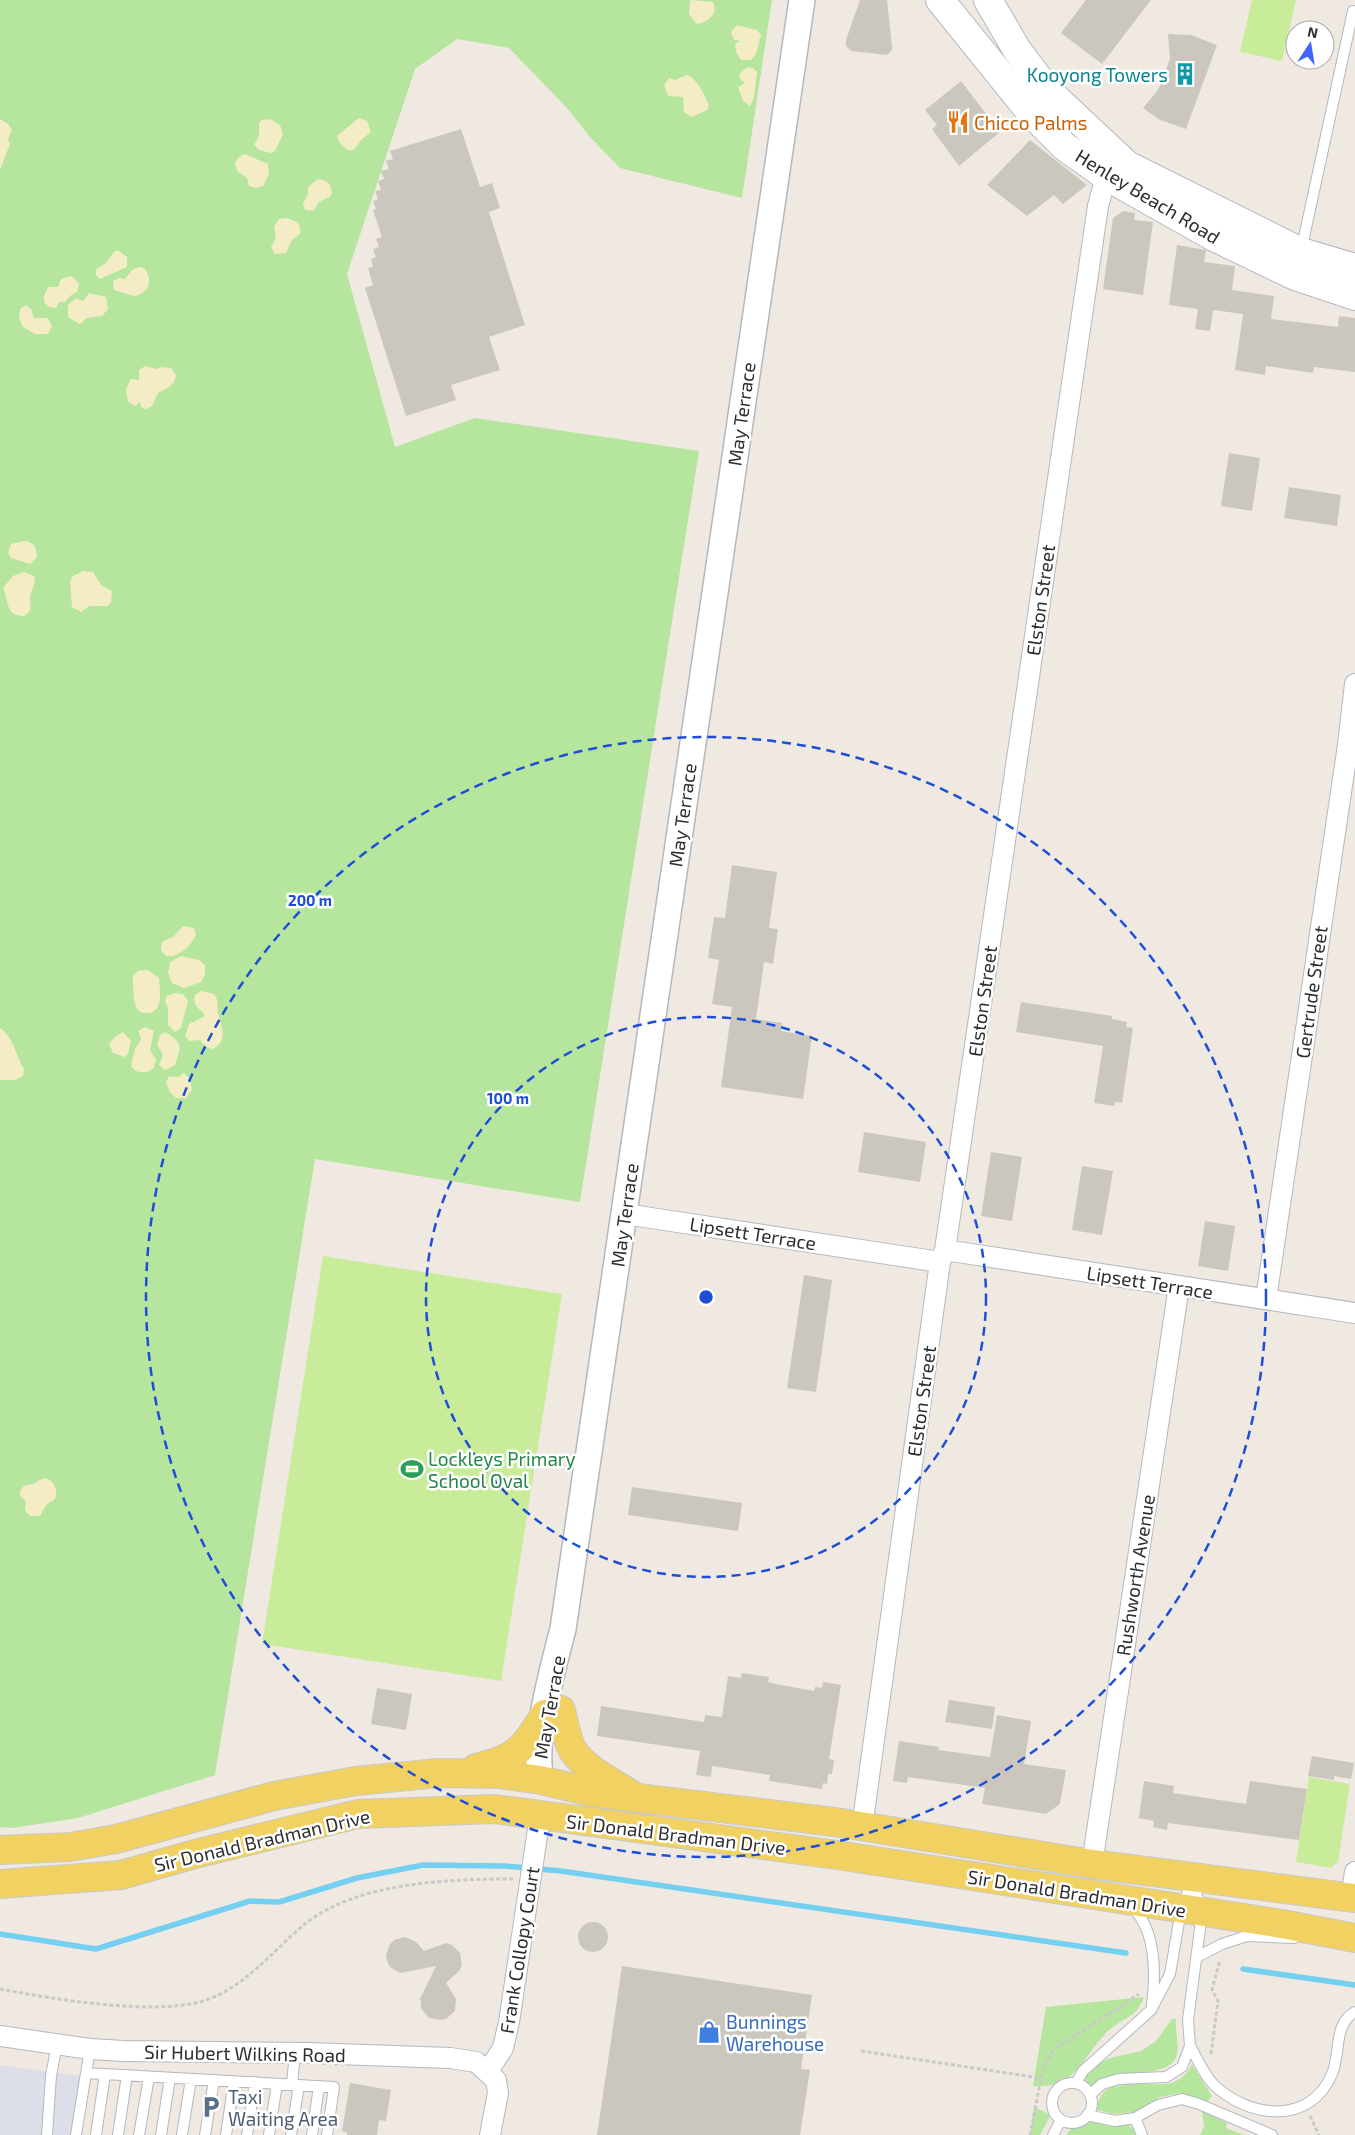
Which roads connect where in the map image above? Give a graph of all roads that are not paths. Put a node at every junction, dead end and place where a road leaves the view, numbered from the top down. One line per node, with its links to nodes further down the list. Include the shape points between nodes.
1 (802, 0): 14 (street, May Terrace)
2 (975, 0): 5 (main road)
3 (988, 0): 7 (main road, Henley Beach Road)
4 (1009, 0): 7 (main road)
5 (947, 10): 8 (main road, Henley Beach Road, via 1032,114 1065,147)
6 (1353, 11): 9 (lane)
7 (1017, 50): 9 (main road, Henley Beach Road, via 1048,91 1127,166)
8 (1106, 176): 11 (main road, Henley Beach Road, via 1214,237 1284,270); 15 (street, Elston Street, via 1096,216)
9 (1301, 252): 10 (main road, Henley Beach Road)
10 (1355, 268)
11 (1355, 296)
12 (1355, 684): 13 (street, Gertrude Street)
13 (1354, 708): 17 (street, Gertrude Street)
14 (625, 1214): 15 (street, Lipsett Terrace); 19 (street, May Terrace, via 564,1629 550,1682)
15 (943, 1256): 16 (street, Lipsett Terrace); 26 (street, Elston Street)
16 (1179, 1286): 17 (street, Lipsett Terrace); 28 (street, Rushworth Avenue)
17 (1266, 1299): 18 (street, Lipsett Terrace)
18 (1355, 1313)
19 (553, 1712): 20 (main road, via 512,1756 501,1762); 21 (street, May Terrace, via 551,1766); 22 (main road, via 576,1754)
20 (451, 1774): 21 (main road, Sir Donald Bradman Drive, via 498,1774); 27 (main road, Sir Donald Bradman Drive, via 356,1782 274,1796 116,1839 70,1847)
21 (541, 1780): 22 (main road, Sir Donald Bradman Drive, via 590,1792); 23 (main road); 25 (main road, via 562,1801)
22 (634, 1796): 26 (main road, Sir Donald Bradman Drive)
23 (495, 1810): 24 (main road, Sir Donald Bradman Drive); 30 (main road, Sir Donald Bradman Drive, via 358,1814 121,1875)
24 (540, 1816): 25 (main road, Sir Donald Bradman Drive); 43 (street, Frank Collopy Court, via 509,2022 503,2048)
25 (607, 1826): 32 (main road, Sir Donald Bradman Drive, via 837,1855)
26 (862, 1827): 28 (main road, Sir Donald Bradman Drive)
27 (0, 1850)
28 (1092, 1864): 29 (main road, Sir Donald Bradman Drive)
29 (1193, 1877): 31 (main road, Sir Donald Bradman Drive); 33 (lane); 33 (lane)
30 (0, 1884)
31 (1354, 1892)
32 (1126, 1901): 33 (main road, Sir Donald Bradman Drive); 36 (lane, via 1138,1912 1146,1927 1155,1977)
33 (1189, 1923): 34 (main road, Sir Donald Bradman Drive); 35 (lane); 36 (lane, via 1170,1974)
34 (1355, 1939): 35 (lane, via 1247,1936)
35 (1197, 1957): 40 (lane, via 1188,2020)
36 (1151, 2010): 53 (lane, via 1088,2065)
37 (1355, 2012): 40 (lane, via 1342,2023 1333,2073 1326,2084 1303,2105 1277,2113 1242,2103 1213,2084)
38 (0, 2036): 39 (street, Sir Hubert Wilkins Road)
39 (57, 2044): 41 (street, Sir Hubert Wilkins Road); 61 (lane)
40 (1190, 2046): 57 (lane, via 1182,2068 1166,2077 1119,2079 1102,2084)
41 (90, 2049): 42 (street, Sir Hubert Wilkins Road); 44 (lane)
42 (295, 2053): 43 (street, Sir Hubert Wilkins Road, via 450,2058 476,2062); 55 (lane)
43 (488, 2071): 75 (street, via 496,2080 498,2093)
44 (86, 2073): 45 (lane); 62 (lane)
45 (105, 2074): 46 (lane); 63 (lane)
46 (127, 2075): 47 (lane); 64 (lane)
47 (149, 2076): 48 (lane); 65 (lane)
48 (170, 2078): 49 (lane); 66 (lane)
49 (191, 2079): 50 (lane); 67 (lane)
50 (214, 2080): 51 (lane); 68 (lane)
51 (234, 2081): 52 (lane); 69 (lane)
52 (255, 2082): 54 (lane); 70 (lane)
53 (1076, 2083): 57 (lane, via 1085,2087); 60 (lane, via 1060,2086 1052,2097 1053,2110)
54 (277, 2084): 55 (lane); 71 (lane)
55 (296, 2085): 56 (lane); 72 (lane)
56 (319, 2086): 73 (lane); 74 (lane, via 334,2087)
57 (1090, 2095): 58 (lane, via 1092,2105)
58 (1088, 2115): 59 (lane, via 1115,2121); 60 (lane, via 1074,2123)
59 (1135, 2118): 77 (lane); 78 (lane, via 1158,2105 1182,2099)
60 (1061, 2120): 76 (lane)
61 (47, 2135)
62 (76, 2135)
63 (96, 2135)
64 (118, 2135)
65 (139, 2135)
66 (161, 2135)
67 (182, 2135)
68 (205, 2135)
69 (226, 2135)
70 (247, 2135)
71 (269, 2135)
72 (291, 2135)
73 (312, 2135)
74 (327, 2135)
75 (490, 2135)
76 (1053, 2135)
77 (1142, 2135)
78 (1272, 2135)

